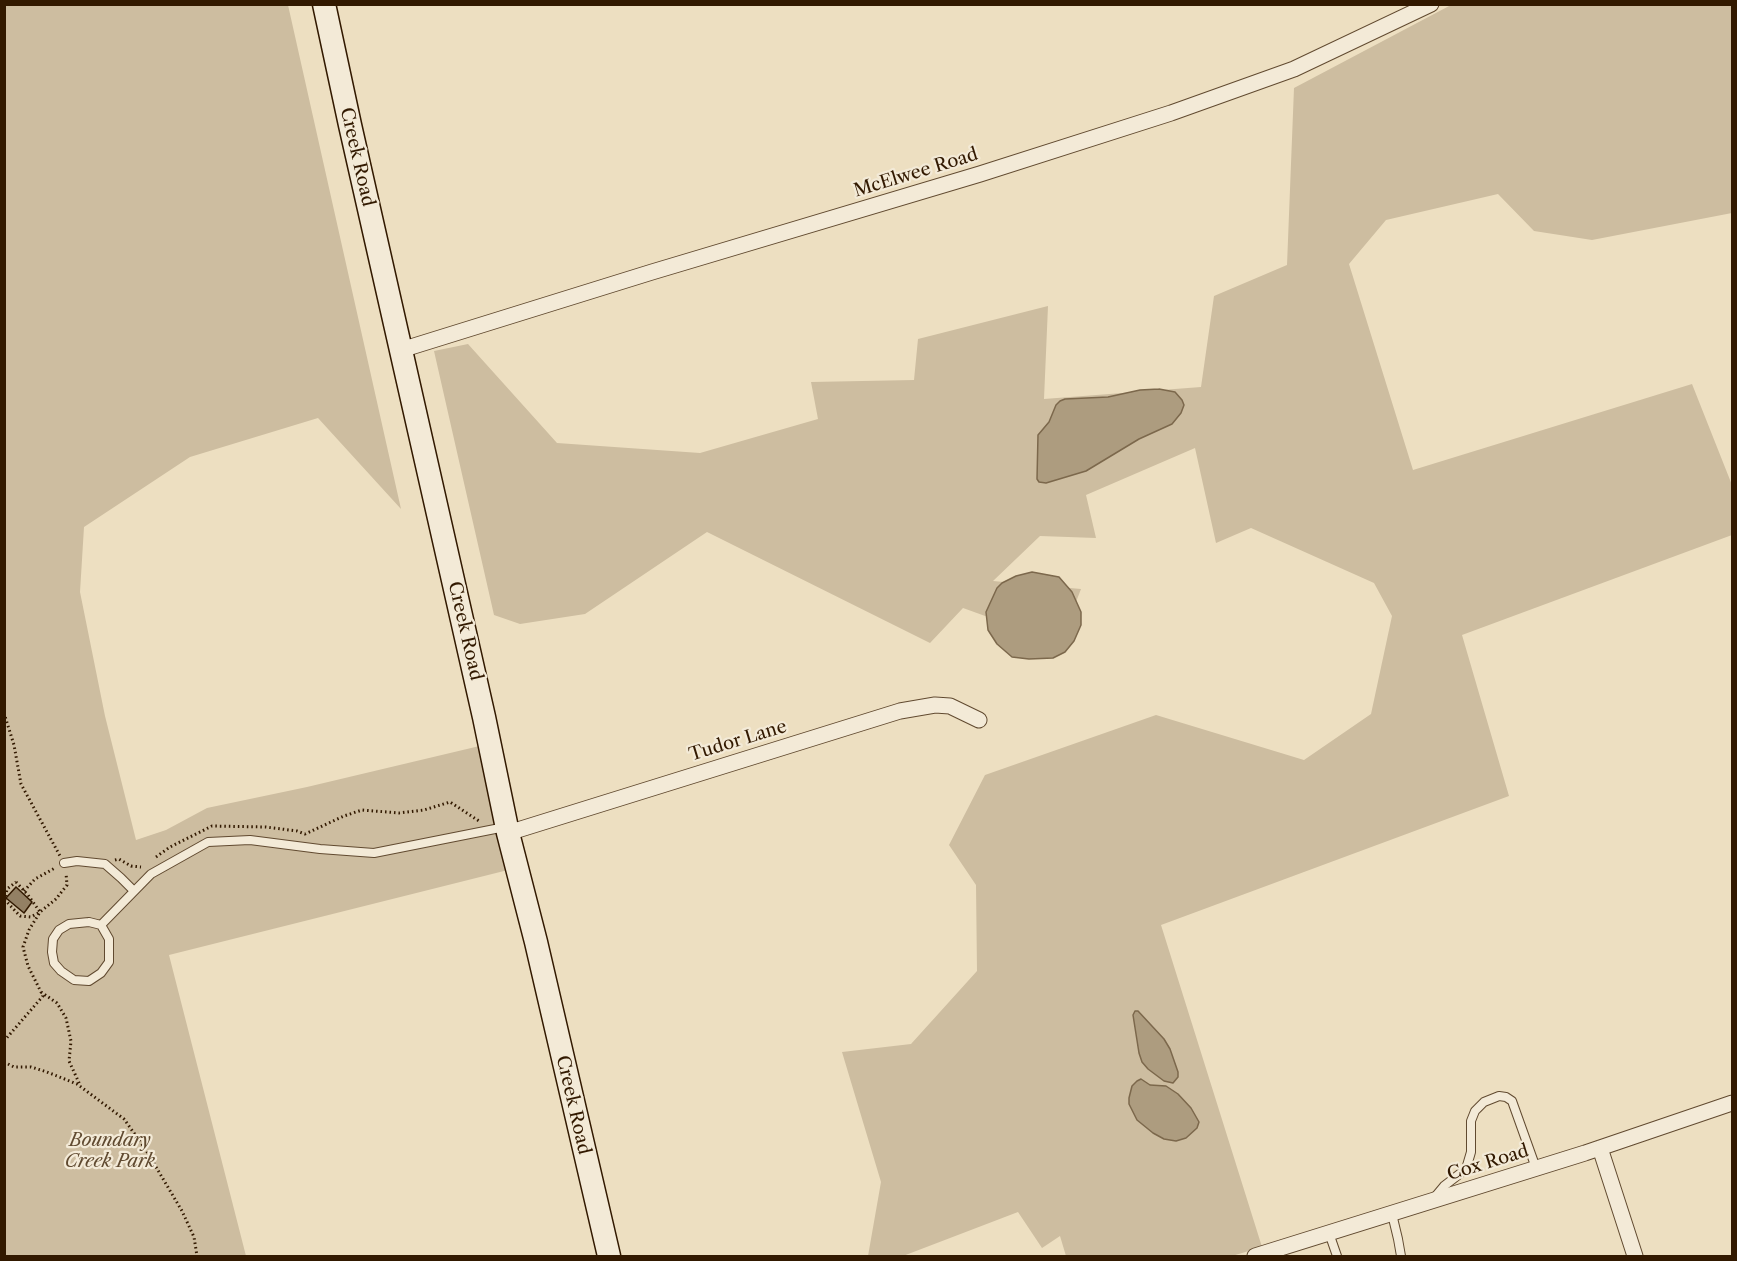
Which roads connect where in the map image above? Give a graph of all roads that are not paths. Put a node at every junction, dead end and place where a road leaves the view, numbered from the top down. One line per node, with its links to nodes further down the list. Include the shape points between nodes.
1 (324, 4): 3 (main road, Creek Road)
2 (1431, 4): 3 (street, McElwee Road, via 1294,69 1171,113)
3 (401, 350): 5 (main road, Creek Road)
4 (979, 720): 5 (street, Tudor Lane, via 950,706 900,711)
5 (507, 830): 7 (lane, via 374,853 250,840 207,842 151,874); 15 (main road, Creek Road)
6 (64, 863): 7 (lane, via 105,864)
7 (134, 891): 8 (lane)
8 (101, 925): 8 (lane, via 69,924 59,930 52,952 61,972 74,980 89,981 101,973 110,955 109,939)
9 (1732, 1103): 10 (street, Cox Road)
10 (1599, 1148): 11 (street, Cox Road); 19 (street)
11 (1536, 1168): 12 (street, Cox Road); 12 (lane, via 1512,1101 1499,1096 1475,1111 1466,1169)
12 (1431, 1201): 13 (street, Cox Road)
13 (1392, 1214): 14 (street, Cox Road); 18 (lane)
14 (1329, 1233): 16 (street, Cox Road); 17 (lane)
15 (609, 1257)
16 (1255, 1257)
17 (1337, 1257)
18 (1401, 1257)
19 (1635, 1257)

